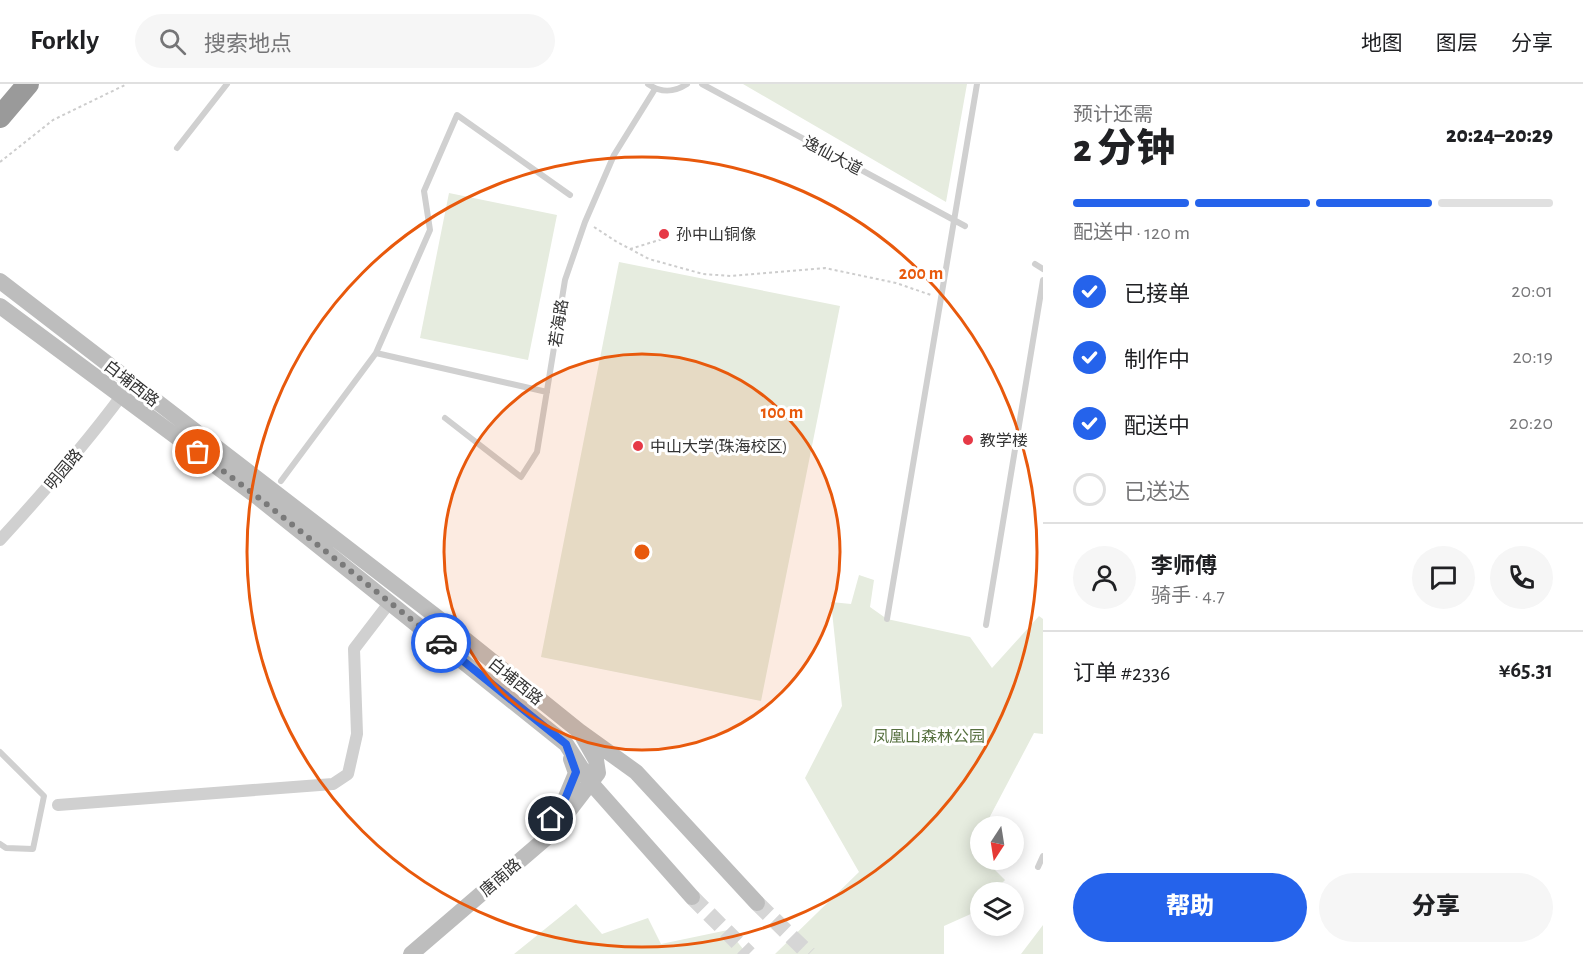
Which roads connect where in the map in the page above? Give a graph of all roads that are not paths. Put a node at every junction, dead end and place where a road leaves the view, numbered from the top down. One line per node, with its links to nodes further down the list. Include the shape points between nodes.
1 (28, 84): 8 (highway)
2 (227, 84): 9 (lane)
3 (648, 84): 7 (lane)
4 (687, 84): 7 (lane, via 671,91)
5 (702, 84): 11 (lane, 逸仙大道)
6 (977, 84): 11 (lane)
7 (655, 88): 20 (lane, 若海路, via 614,155 585,222 565,280)
8 (0, 117)
9 (177, 148)
10 (570, 195): 19 (lane, via 457,115 424,191 429,230)
11 (954, 220): 12 (lane, 逸仙大道); 26 (lane)
12 (965, 226)
13 (1035, 264): 14 (lane)
14 (1043, 269)
15 (1043, 279): 17 (lane)
16 (0, 281): 28 (main road, 白埔西路, via 427,609)
17 (1042, 293): 27 (lane)
18 (0, 306): 21 (main road, 白埔西路)
19 (376, 353): 20 (lane); 23 (lane)
20 (547, 392): 22 (lane, 若海路, via 537,452 521,477)
21 (122, 395): 24 (street, 明园路, via 94,433); 25 (main road, 白埔西路)
22 (445, 418)
23 (281, 481)
24 (0, 540)
25 (390, 602): 29 (main road, 白埔西路); 32 (street, via 354,648 357,734 348,774 333,784)
26 (886, 619)
27 (986, 625)
28 (579, 731): 31 (main road, via 596,760 598,773); 37 (main road, 白埔西路, via 636,772)
29 (566, 744): 31 (main road, 白埔西路); 38 (main road, 唐南路, via 576,772 563,804 539,834)
30 (0, 752): 33 (lane, via 44,796 33,849 6,848)
31 (591, 783): 36 (main road, 白埔西路); 39 (main road, 唐南路, via 552,833)
32 (58, 805)
33 (0, 844)
34 (1043, 856): 35 (lane)
35 (1038, 867)
36 (692, 897)
37 (757, 903)
38 (397, 954)
39 (411, 954)

